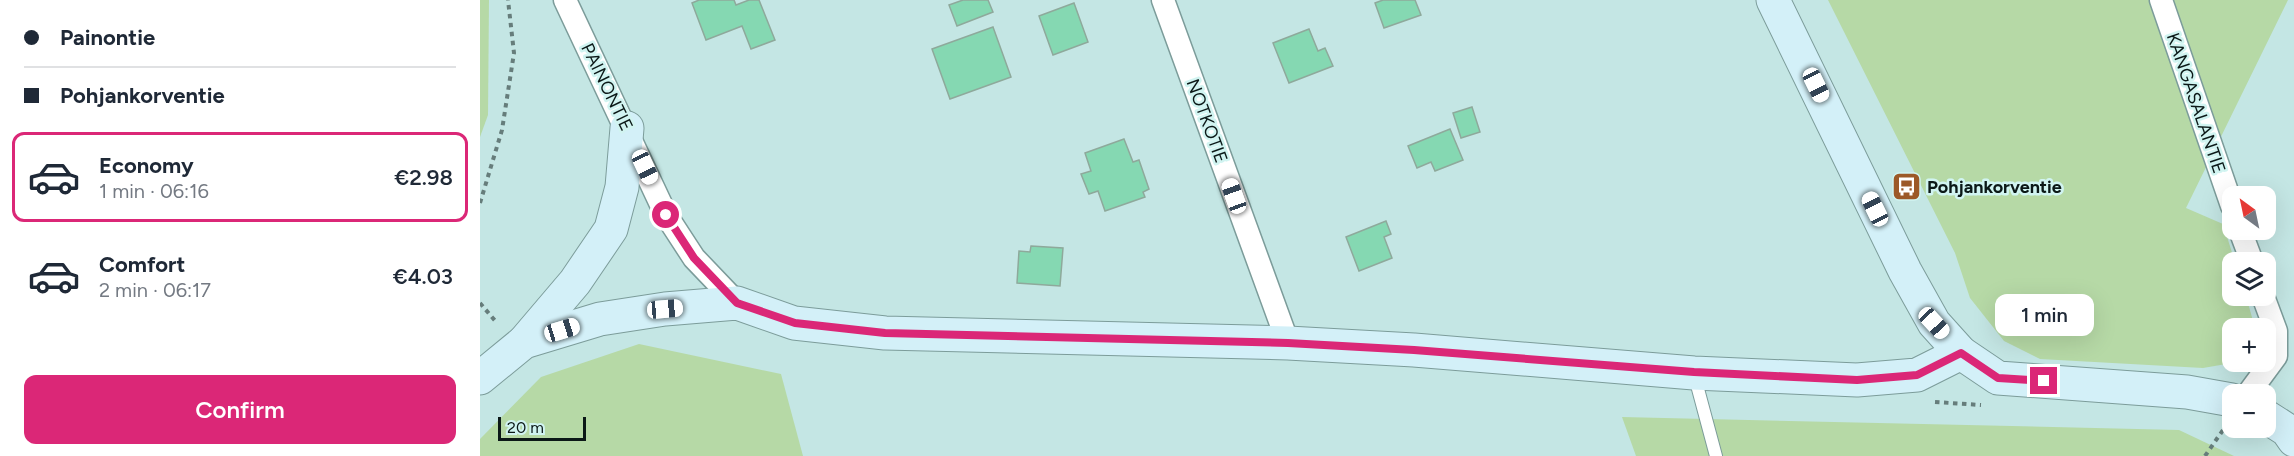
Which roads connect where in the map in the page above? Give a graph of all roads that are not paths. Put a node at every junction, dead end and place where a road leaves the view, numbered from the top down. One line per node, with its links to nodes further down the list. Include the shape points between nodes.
1 (566, 0): 5 (street, PAINONTIE)
2 (1162, 0): 10 (street, NOTKOTIE)
3 (1773, 0): 11 (street, via 1905,271 1934,323)
4 (2161, 0): 6 (street, KANGASALANTIE)
5 (627, 128): 7 (street, PAINONTIE, via 666,215 694,258); 9 (street, via 622,187 611,229 575,282)
6 (2225, 186)
7 (737, 303): 9 (street, via 600,319); 10 (street, via 795,323 885,333)
8 (2267, 306): 14 (street, via 2276,331 2276,356)
9 (524, 342): 13 (street)
10 (1288, 343): 12 (street)
11 (1961, 353): 12 (street, via 1917,375 1857,380); 15 (street, via 1998,378 2187,392)
12 (1694, 372): 18 (lane)
13 (480, 378)
14 (2255, 384)
15 (2222, 407)
16 (2276, 423): 17 (street)
17 (2294, 440)
18 (1716, 456)

